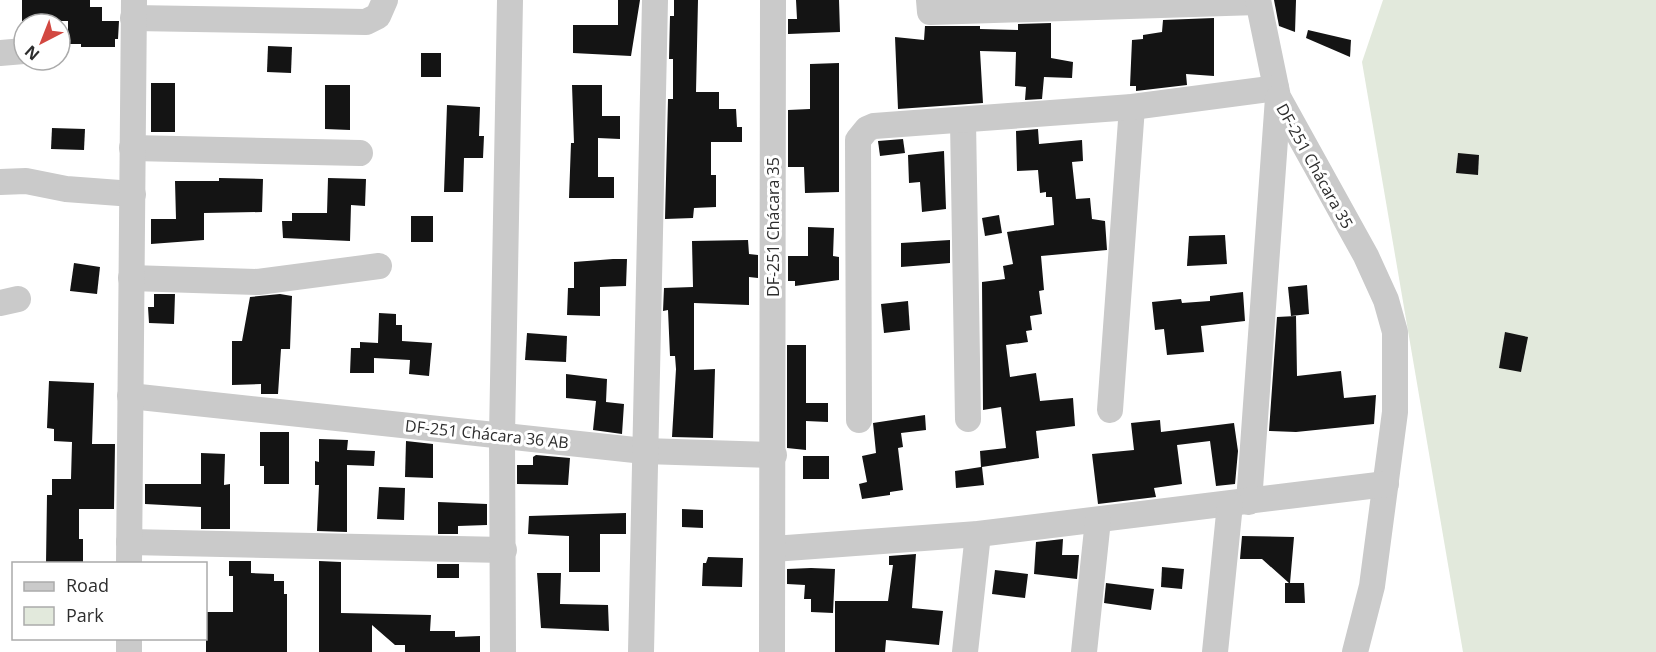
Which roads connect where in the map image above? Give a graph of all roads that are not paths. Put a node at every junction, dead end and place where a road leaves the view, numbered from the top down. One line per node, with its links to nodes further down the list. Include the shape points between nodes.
1 (385, 0): 8 (street, via 378,16 366,22)
2 (510, 0): 22 (street)
3 (655, 0): 23 (street)
4 (773, 0): 24 (street, DF-251 Chácara 35)
5 (1258, 1): 6 (street); 9 (street)
6 (1070, 3): 7 (street)
7 (930, 6)
8 (133, 9): 12 (street)
9 (1277, 93): 10 (street); 25 (street, DF-251 Chácara 35, via 1366,256 1395,332 1395,412); 26 (street, DF-251 Chácara 35)
10 (1132, 107): 11 (street); 19 (street)
11 (963, 121): 20 (street); 21 (street, via 874,126 858,140)
12 (132, 148): 13 (street); 15 (street)
13 (360, 153)
14 (0, 182): 15 (street, via 27,181 66,189)
15 (133, 194): 17 (street)
16 (380, 266): 17 (street, via 258,282)
17 (131, 278): 18 (street)
18 (130, 396): 22 (street, DF-251 Chácara 36 AB); 31 (street)
19 (1110, 410)
20 (968, 419)
21 (859, 420)
22 (502, 436): 23 (street, DF-251 Chácara 36 AB); 30 (street)
23 (644, 451): 24 (street, DF-251 Chácara 36 AB); 33 (street)
24 (774, 455): 29 (street, DF-251 Chácara 35)
25 (1386, 484): 26 (street); 38 (street, DF-251 Chácara 35, via 1372,586)
26 (1240, 503): 27 (street); 37 (street, DF-251 Chácara 35)
27 (1098, 520): 28 (street); 36 (street)
28 (978, 534): 29 (street); 35 (street)
29 (773, 549): 34 (street, DF-251 Chácara 35)
30 (504, 550): 31 (street); 32 (street)
31 (129, 553)
32 (503, 652)
33 (641, 652)
34 (772, 652)
35 (965, 652)
36 (1083, 652)
37 (1215, 652)
38 (1355, 652)

